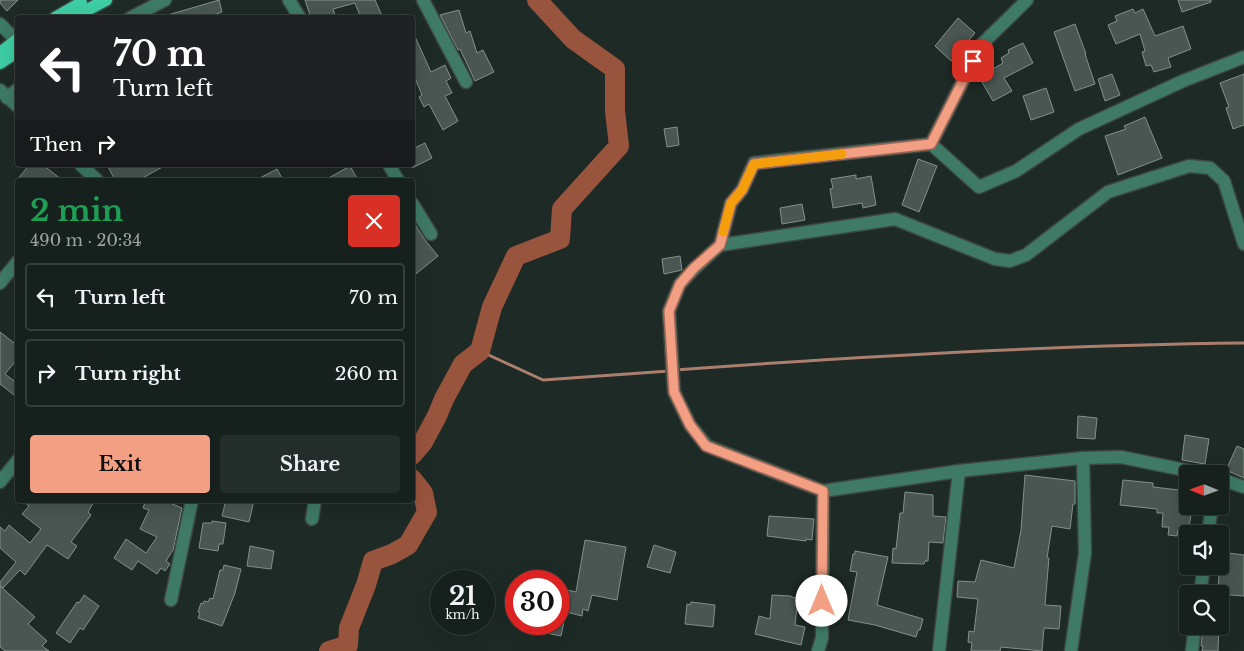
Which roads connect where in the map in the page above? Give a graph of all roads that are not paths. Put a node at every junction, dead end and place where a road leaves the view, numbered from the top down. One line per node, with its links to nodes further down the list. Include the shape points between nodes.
1 (88, 0): 7 (main road)
2 (106, 0): 8 (main road)
3 (165, 0): 9 (street)
4 (289, 0): 10 (street)
5 (422, 0): 18 (street)
6 (1026, 0): 21 (street, via 981,45)
7 (60, 15)
8 (78, 15)
9 (136, 15)
10 (298, 15)
11 (0, 24): 12 (street)
12 (15, 41)
13 (15, 44): 15 (main road)
14 (15, 45): 17 (main road)
15 (0, 53)
16 (1244, 57): 21 (street, via 1079,129 1016,171 979,187)
17 (0, 63)
18 (466, 82)
19 (4, 94): 20 (street)
20 (15, 104)
21 (931, 144): 27 (street, via 754,164 742,190 731,203)
22 (390, 167): 23 (street)
23 (397, 178)
24 (415, 208): 25 (street)
25 (431, 234)
26 (1244, 244): 27 (street, via 1224,182 1210,168 1189,166 1108,192 1026,255 1010,261 995,259 895,219)
27 (720, 245): 37 (street, via 680,284 669,311 674,392 690,425 706,446)
28 (15, 264): 29 (street)
29 (0, 282)
30 (1084, 458): 32 (street, via 1121,457); 33 (street); 45 (street, via 1085,553)
31 (15, 464): 34 (street)
32 (1179, 469)
33 (959, 471): 37 (street); 44 (street)
34 (0, 482)
35 (1229, 482): 36 (street)
36 (1244, 487)
37 (823, 491): 43 (street, via 822,638)
38 (191, 503): 41 (street)
39 (314, 503): 40 (street)
40 (312, 519)
41 (171, 600)
42 (1194, 635): 46 (street)
43 (818, 651)
44 (939, 651)
45 (1071, 651)
46 (1192, 651)

